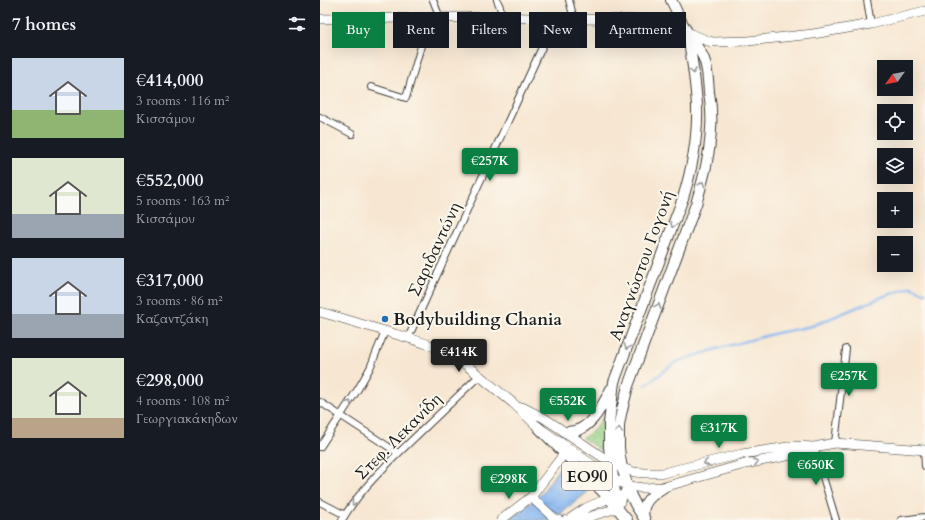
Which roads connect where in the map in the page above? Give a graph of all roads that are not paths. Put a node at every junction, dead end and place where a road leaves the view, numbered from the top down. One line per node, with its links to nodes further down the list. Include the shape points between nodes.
1 (433, 0): 7 (street)
2 (497, 0): 8 (street)
3 (569, 0): 9 (street)
4 (671, 0): 14 (main road, Αναγνώστου Γογονή)
5 (867, 0): 13 (street)
6 (925, 11): 13 (main road)
7 (438, 12)
8 (501, 12)
9 (572, 12)
10 (393, 18): 11 (main road)
11 (320, 19)
12 (587, 19): 14 (main road, via 662,20)
13 (871, 24): 14 (main road, via 748,41 713,42)
14 (687, 32): 25 (main road, Αναγνώστου Γογονή, one-way to 25, via 697,106 694,155 680,206); 39 (main road, Αναγνώστου Γογονή, one-way to 14, via 619,425 628,386 696,204 708,155 711,106 707,69 700,51)
15 (420, 48): 17 (street, via 406,98)
16 (542, 48): 22 (street, Σαριδαντώνη)
17 (371, 87)
18 (320, 117): 19 (street)
19 (352, 134)
20 (320, 312): 21 (main road, ΕΟ90)
21 (385, 331): 22 (main road, ΕΟ90); 28 (street, one-way to 21, via 370,368)
22 (408, 338): 24 (main road, ΕΟ90, via 451,354)
23 (846, 349): 31 (street)
24 (479, 376): 27 (main road, ΕΟ90); 35 (street, Στεφ. Λεκανίδη)
25 (614, 382): 30 (main road, via 594,418 577,431); 37 (main road, Αναγνώστου Γογονή, via 609,423)
26 (320, 402): 28 (street)
27 (513, 403): 29 (main road, ΕΟ90); 30 (main road, ΕΟ90)
28 (340, 415): 33 (street); 35 (street)
29 (538, 427): 36 (main road, ΕΟ90); 40 (main road, ΕΟ90)
30 (565, 432): 37 (main road, ΕΟ90)
31 (835, 443): 32 (main road); 34 (main road)
32 (814, 447): 39 (main road, one-way to 39, via 794,446 742,454 663,473 634,472); 42 (main road, one-way to 32, via 745,464 797,454); 54 (street)
33 (320, 448)
34 (924, 450): 38 (street)
35 (398, 453): 48 (street, Στεφ. Λεκανίδη, one-way to 48, via 359,495)
36 (564, 454): 43 (main road, ΕΟ90); 44 (main road)
37 (610, 462): 39 (main road, ΕΟ90); 40 (main road, Αναγνώστου Γογονή / ΕΟ90)
38 (925, 466)
39 (622, 468): 41 (main road, ΕΟ90)
40 (613, 479): 41 (main road, ΕΟ90); 43 (main road, Αναγνώστου Γογονή / ΕΟ90)
41 (628, 486): 42 (main road); 43 (main road); 46 (main road); 53 (main road, ΕΟ90)
42 (664, 487): 53 (main road, via 644,506)
43 (612, 496): 46 (main road, ΕΟ90); 51 (main road)
44 (532, 498): 49 (main road); 50 (main road)
45 (320, 502): 48 (street)
46 (617, 508): 51 (main road, via 589,517); 52 (main road, ΕΟ90)
47 (925, 517): 55 (street)
48 (343, 518)
49 (501, 520)
50 (557, 520)
51 (568, 520)
52 (627, 520)
53 (645, 520)
54 (836, 520)
55 (901, 520)

